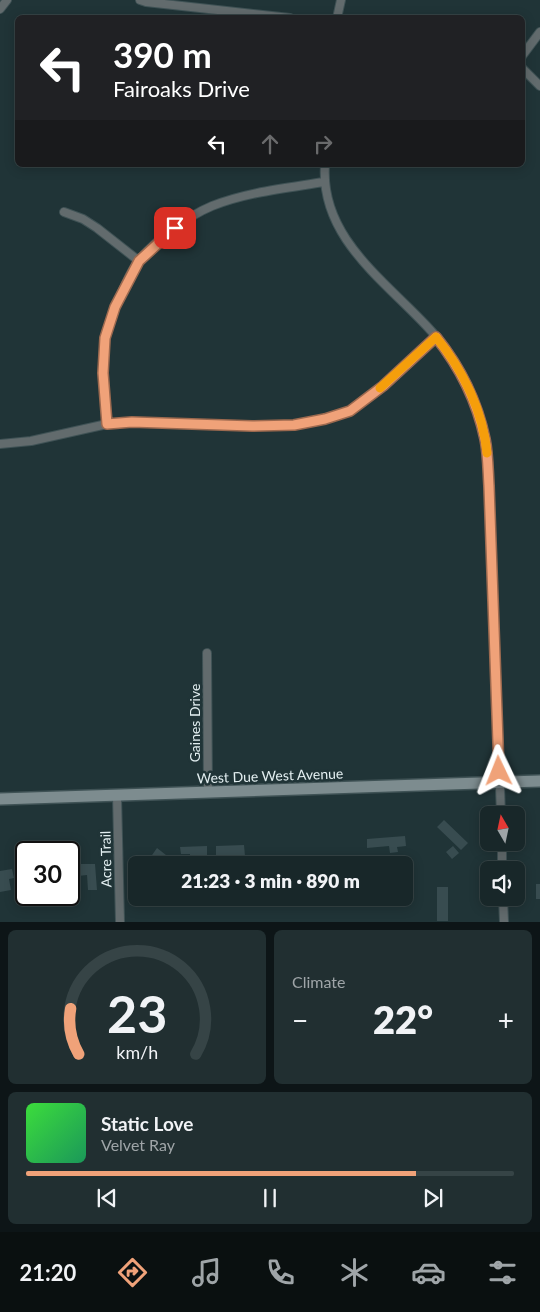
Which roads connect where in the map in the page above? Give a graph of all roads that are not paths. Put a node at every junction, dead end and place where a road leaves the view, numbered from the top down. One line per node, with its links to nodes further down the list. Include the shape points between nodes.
1 (7, 0): 4 (street)
2 (140, 0): 5 (street)
3 (341, 0): 6 (street)
4 (0, 9)
5 (263, 15)
6 (338, 15)
7 (540, 32): 8 (street)
8 (525, 52)
9 (525, 71): 10 (street)
10 (540, 86)
11 (326, 167): 12 (street)
12 (324, 182): 14 (street, via 264,192 213,206 170,231); 15 (street, via 333,213 355,254)
13 (64, 212): 14 (street, via 98,228)
14 (139, 261): 16 (street, via 115,307 105,338 103,373)
15 (436, 337): 16 (street, via 350,411 325,419 294,425 252,426); 20 (street, via 460,370 486,440)
16 (107, 424): 17 (street, via 31,442)
17 (0, 444)
18 (207, 653): 21 (street, Gaines Drive)
19 (540, 781): 20 (main road, West Due West Avenue)
20 (500, 783): 21 (main road, West Due West Avenue); 24 (street)
21 (208, 793): 22 (main road, West Due West Avenue)
22 (117, 796): 23 (main road, West Due West Avenue); 26 (street, Acre Trail)
23 (0, 799)
24 (501, 806)
25 (503, 906): 27 (street)
26 (120, 922)
27 (504, 922)

